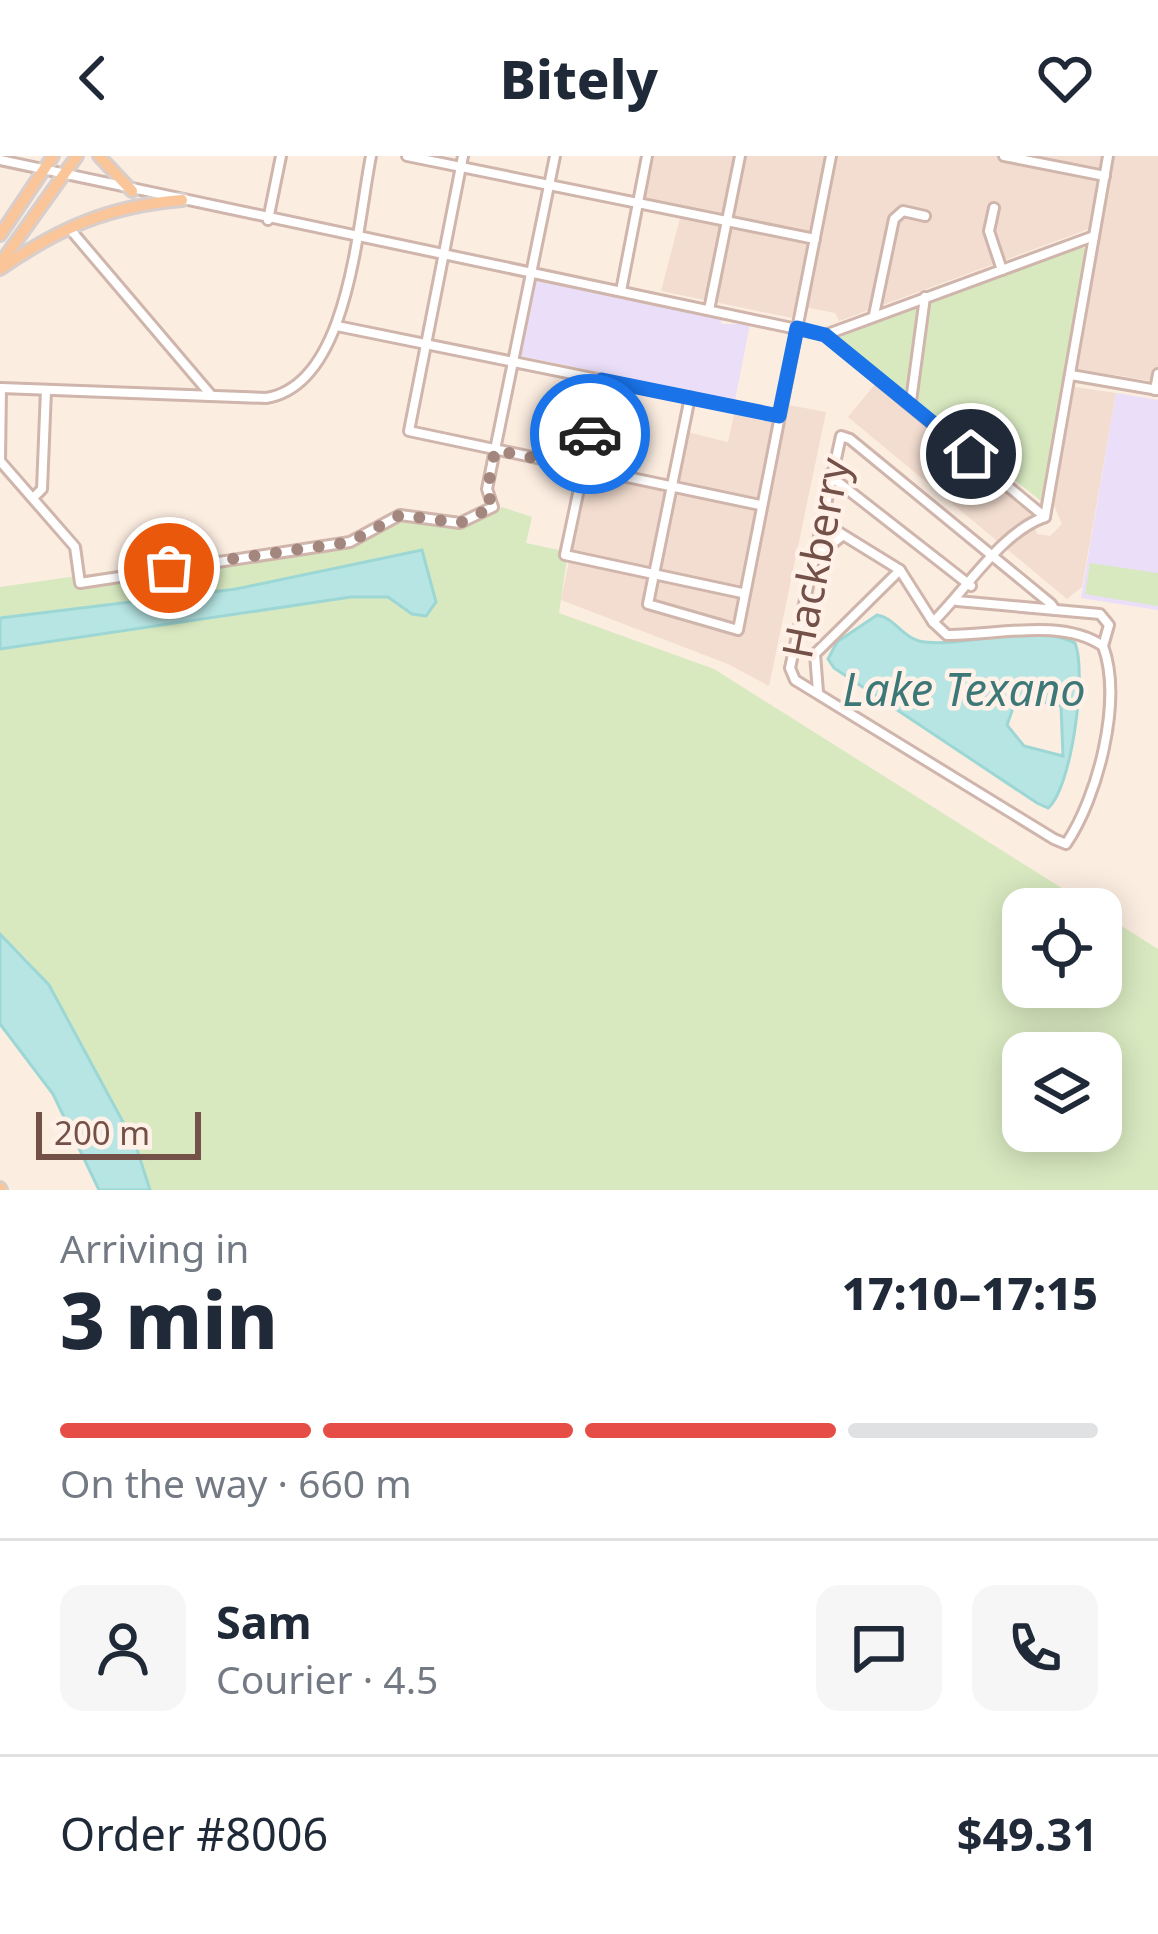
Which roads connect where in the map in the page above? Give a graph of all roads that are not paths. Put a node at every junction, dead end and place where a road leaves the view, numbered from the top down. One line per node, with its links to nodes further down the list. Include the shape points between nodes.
1 (52, 156): 15 (main road)
2 (77, 156): 17 (main road)
3 (99, 156): 19 (main road)
4 (281, 156): 24 (street)
5 (371, 156): 29 (street)
6 (407, 156): 14 (street)
7 (555, 156): 18 (street)
8 (647, 156): 21 (street)
9 (740, 156): 25 (street)
10 (831, 156): 30 (street)
11 (1004, 156): 16 (street)
12 (1108, 156): 16 (street)
13 (0, 160): 15 (street)
14 (462, 161): 18 (street); 31 (street)
15 (44, 172): 17 (street); 27 (main road)
16 (1105, 176): 28 (street)
17 (64, 177): 19 (street); 32 (main road)
18 (550, 185): 21 (street); 34 (street)
19 (132, 190): 20 (street)
20 (182, 200): 24 (street); 26 (main road, via 131,205)
21 (638, 203): 25 (street); 35 (street)
22 (994, 208): 33 (street, via 989,232)
23 (925, 216): 38 (street, via 903,212 894,219)
24 (268, 220): 29 (street)
25 (727, 220): 30 (street); 37 (street)
26 (68, 227): 32 (main road); 50 (street)
27 (0, 236)
28 (1096, 236): 33 (street); 45 (street)
29 (354, 237): 31 (street); 39 (street)
30 (815, 239): 40 (street)
31 (443, 255): 34 (street); 42 (street)
32 (0, 267)
33 (1002, 270): 36 (street)
34 (532, 273): 35 (street); 43 (street)
35 (621, 291): 37 (street)
36 (925, 297): 38 (street); 52 (street)
37 (709, 310): 40 (street)
38 (874, 316): 41 (street)
39 (337, 326): 42 (street); 50 (street, via 317,370 296,390)
40 (797, 328): 41 (street); 53 (street)
41 (825, 335): 52 (street)
42 (425, 344): 43 (street); 54 (street, via 409,431)
43 (513, 362): 46 (street); 54 (street)
44 (1158, 374): 49 (street)
45 (1071, 375): 49 (street); 60 (street)
46 (602, 380): 51 (street); 55 (street)
47 (0, 388): 48 (street); 58 (street, via 0,460)
48 (46, 390): 50 (street); 58 (street, via 42,489)
49 (1156, 390)
50 (212, 396)
51 (690, 397): 53 (street); 57 (street)
52 (910, 403): 60 (street)
53 (779, 416): 59 (street)
54 (495, 450): 55 (street); 58 (street, via 487,492 493,507 460,523 400,515 350,542 80,583 75,547)
55 (584, 468): 57 (street); 66 (street, via 566,555)
56 (829, 476): 61 (street, Hackberry); 64 (street, Hackberry, via 841,436); 67 (street)
57 (672, 486): 59 (street); 66 (street)
58 (33, 498)
59 (760, 505): 68 (street)
60 (1045, 517): 64 (street, via 1024,524)
61 (819, 520): 62 (street); 63 (street, Hackberry)
62 (842, 536): 63 (street); 65 (street)
63 (812, 560): 73 (street, Hackberry, via 790,668)
64 (993, 560): 67 (street); 70 (street)
65 (900, 570): 71 (street); 73 (street, via 815,654)
66 (653, 574): 68 (street); 68 (street, via 648,604 738,630)
67 (970, 586): 69 (street)
68 (742, 593)
69 (956, 601): 70 (street); 71 (street)
70 (1055, 610): 72 (street, via 1107,619)
71 (933, 622): 72 (street, via 947,635 1014,630 1090,637)
72 (1103, 646): 73 (street, via 1104,737 1092,798 1066,844)
73 (818, 692)

